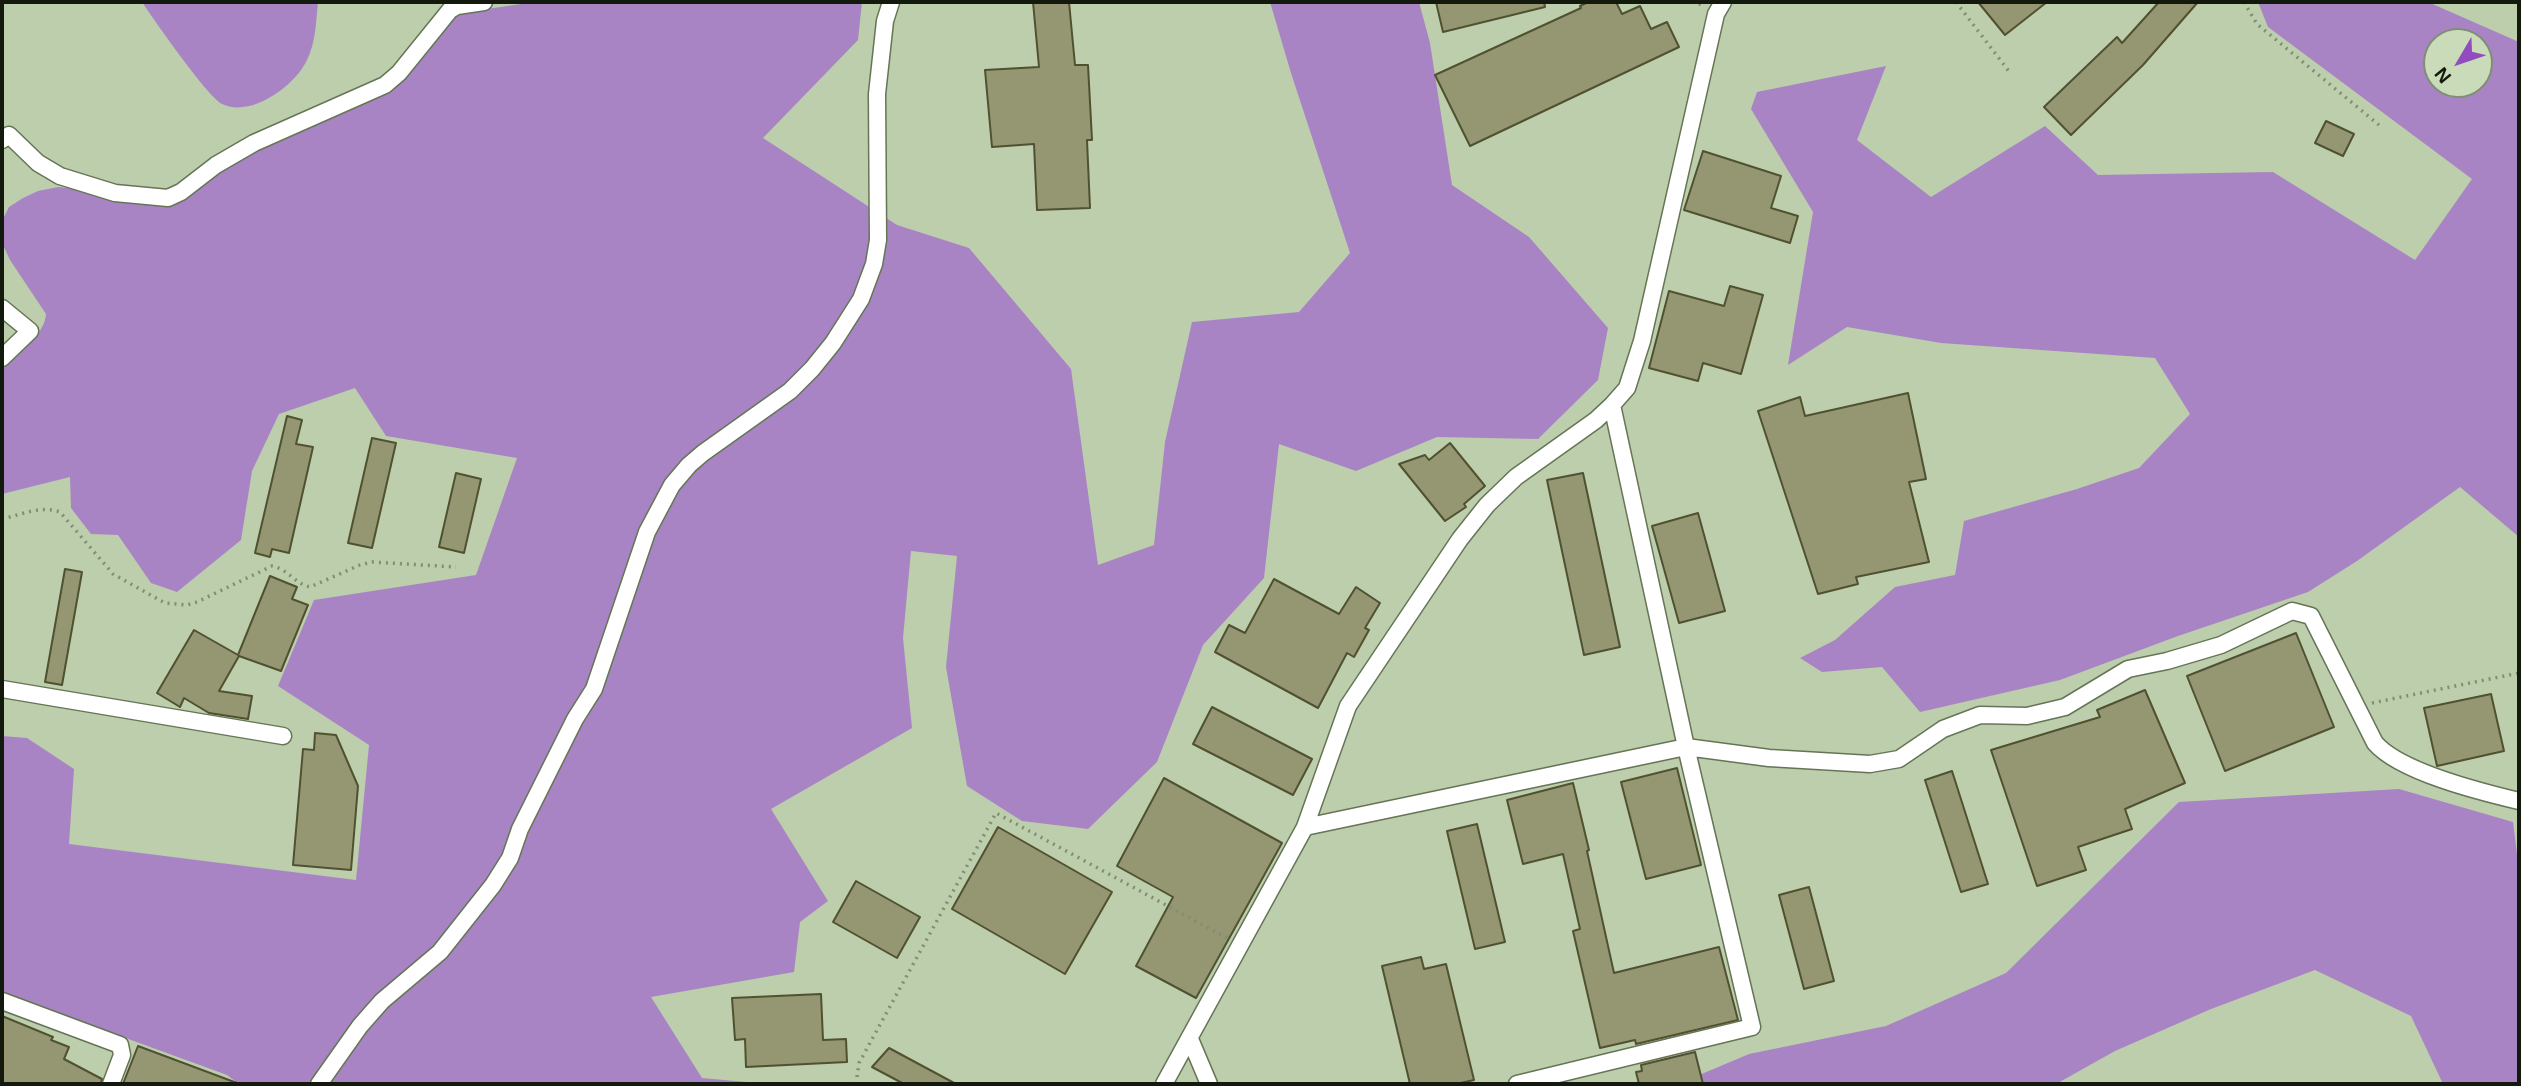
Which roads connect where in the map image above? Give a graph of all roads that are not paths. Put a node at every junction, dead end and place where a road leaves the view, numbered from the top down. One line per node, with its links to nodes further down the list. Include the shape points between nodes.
1 (484, 2): 4 (street, via 450,10 386,85 244,148 169,198 116,193 60,176 38,163 9,135)
2 (891, 2): 16 (street, via 877,94 878,240 861,299 844,328 797,384 689,465 672,485 647,533 594,689 520,829 510,858 439,952 382,1001)
3 (1723, 2): 7 (street, via 1716,14 1642,341 1627,388)
4 (2, 140)
5 (2, 308): 6 (street, via 30,331)
6 (2, 358)
7 (1612, 405): 10 (street); 12 (street, via 1516,477 1460,539 1348,706)
8 (2, 689): 9 (street)
9 (283, 736)
10 (1686, 747): 11 (street, via 1870,764 1899,759 1943,729 1980,715 2027,716 2065,707 2128,669 2221,645 2292,611 2311,616 2384,753 2439,777); 12 (street); 19 (street, via 1752,1027)
11 (2519, 801)
12 (1306, 827): 14 (street)
13 (2, 1000): 15 (street, via 120,1045 122,1055)
14 (1190, 1039): 17 (street); 18 (street)
15 (111, 1084)
16 (319, 1084)
17 (1164, 1084)
18 (1209, 1084)
19 (1517, 1084)

